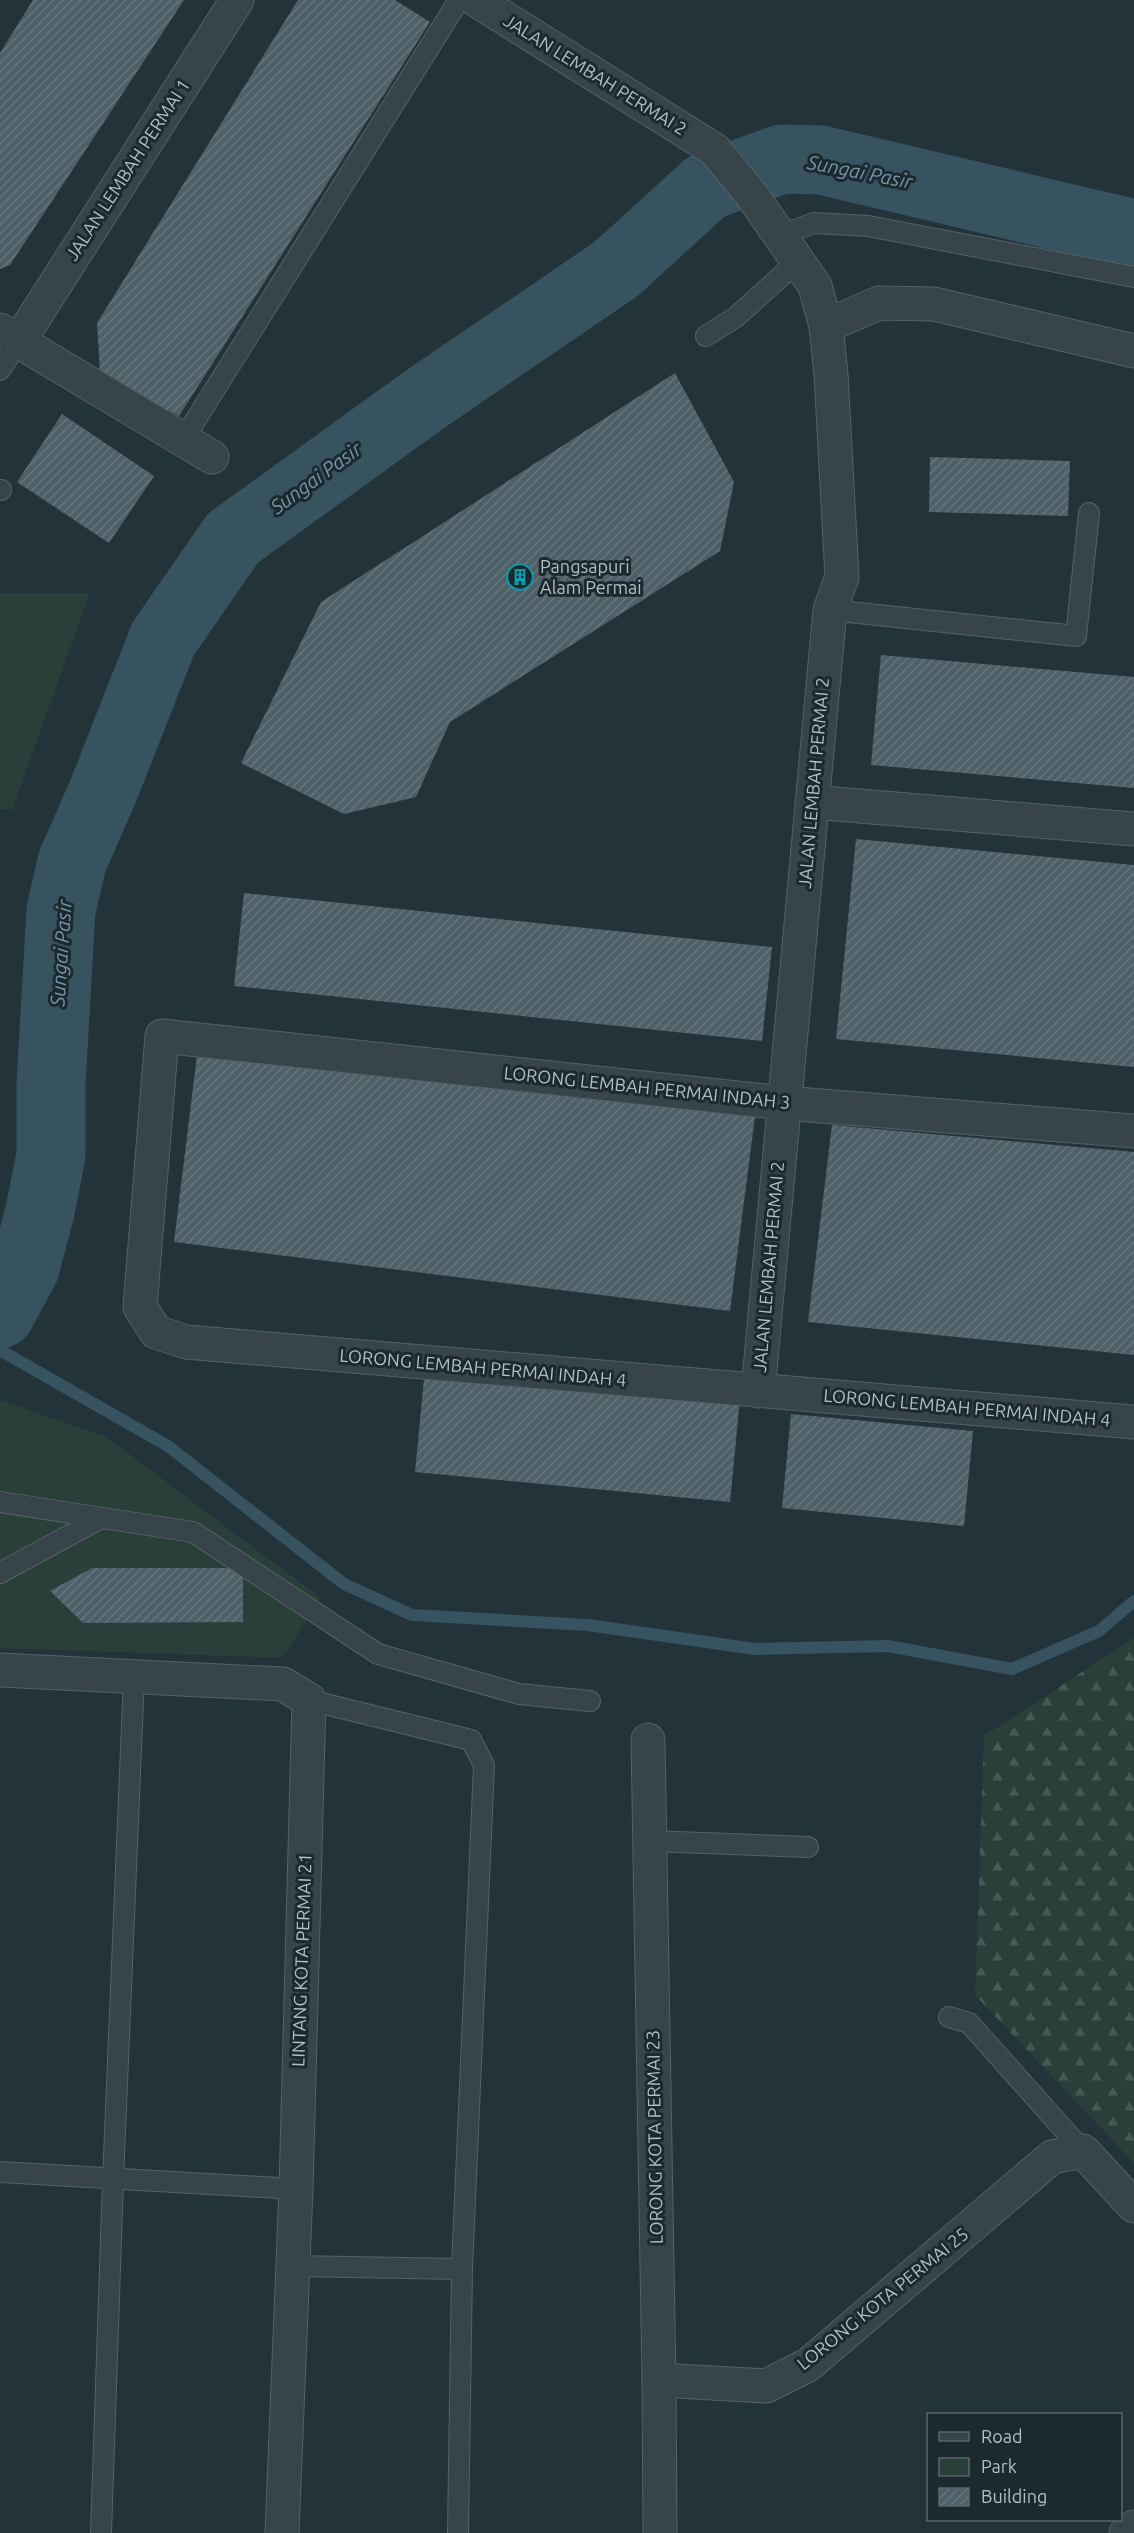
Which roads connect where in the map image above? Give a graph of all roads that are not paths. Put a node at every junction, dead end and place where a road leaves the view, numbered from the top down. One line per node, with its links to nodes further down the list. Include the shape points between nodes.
1 (237, 0): 7 (street, JALAN LEMBAH PERMAI 1)
2 (459, 0): 11 (lane)
3 (476, 0): 4 (street, JALAN LEMBAH PERMAI 2, via 715,150)
4 (789, 248): 5 (lane, via 814,223 868,226); 6 (street, JALAN LEMBAH PERMAI 2, via 816,286); 8 (lane, via 736,317)
5 (1134, 277)
6 (826, 326): 9 (street, via 879,303 934,304); 14 (street, JALAN LEMBAH PERMAI 2, via 842,577)
7 (9, 335): 10 (lane); 11 (street)
8 (706, 336)
9 (1134, 351)
10 (0, 370)
11 (183, 440): 12 (street)
12 (212, 457)
13 (1089, 513): 14 (lane, via 1076,636)
14 (830, 610): 15 (street, JALAN LEMBAH PERMAI 2)
15 (812, 802): 16 (street); 17 (street, JALAN LEMBAH PERMAI 2)
16 (1134, 829)
17 (784, 1103): 18 (street, LORONG LEMBAH PERMAI INDAH 3); 19 (street, LORONG LEMBAH PERMAI INDAH 3, via 162,1036 140,1308); 20 (street, JALAN LEMBAH PERMAI 2)
18 (1134, 1131)
19 (156, 1332): 20 (street, LORONG LEMBAH PERMAI INDAH 4, via 186,1342)
20 (758, 1391): 21 (street, LORONG LEMBAH PERMAI INDAH 4)
21 (1134, 1422)
22 (0, 1502): 23 (lane)
23 (101, 1518): 24 (lane); 28 (lane, via 193,1532 378,1654 519,1694)
24 (0, 1573)
25 (0, 1670): 26 (street)
26 (134, 1677): 27 (street, via 283,1684); 35 (lane)
27 (309, 1700): 36 (street, LINTANG KOTA PERMAI 21); 39 (lane, via 471,1740 484,1765)
28 (590, 1701)
29 (648, 1740): 30 (street, LORONG KOTA PERMAI 23)
30 (650, 1841): 31 (lane); 40 (street, LORONG KOTA PERMAI 23)
31 (808, 1846)
32 (950, 2017): 33 (lane, via 969,2023)
33 (1083, 2151): 37 (street); 40 (street, LORONG KOTA PERMAI 25, via 1052,2157 808,2365 766,2386)
34 (0, 2172): 35 (lane)
35 (113, 2180): 36 (lane); 42 (lane)
36 (296, 2188): 38 (street, LINTANG KOTA PERMAI 21)
37 (1134, 2206)
38 (293, 2266): 39 (lane); 43 (street, LINTANG KOTA PERMAI 21)
39 (462, 2269): 44 (lane)
40 (659, 2380): 45 (street, LORONG KOTA PERMAI 23)
41 (1134, 2527): 46 (street)
42 (101, 2533)
43 (282, 2533)
44 (458, 2533)
45 (660, 2533)
46 (1126, 2533)

